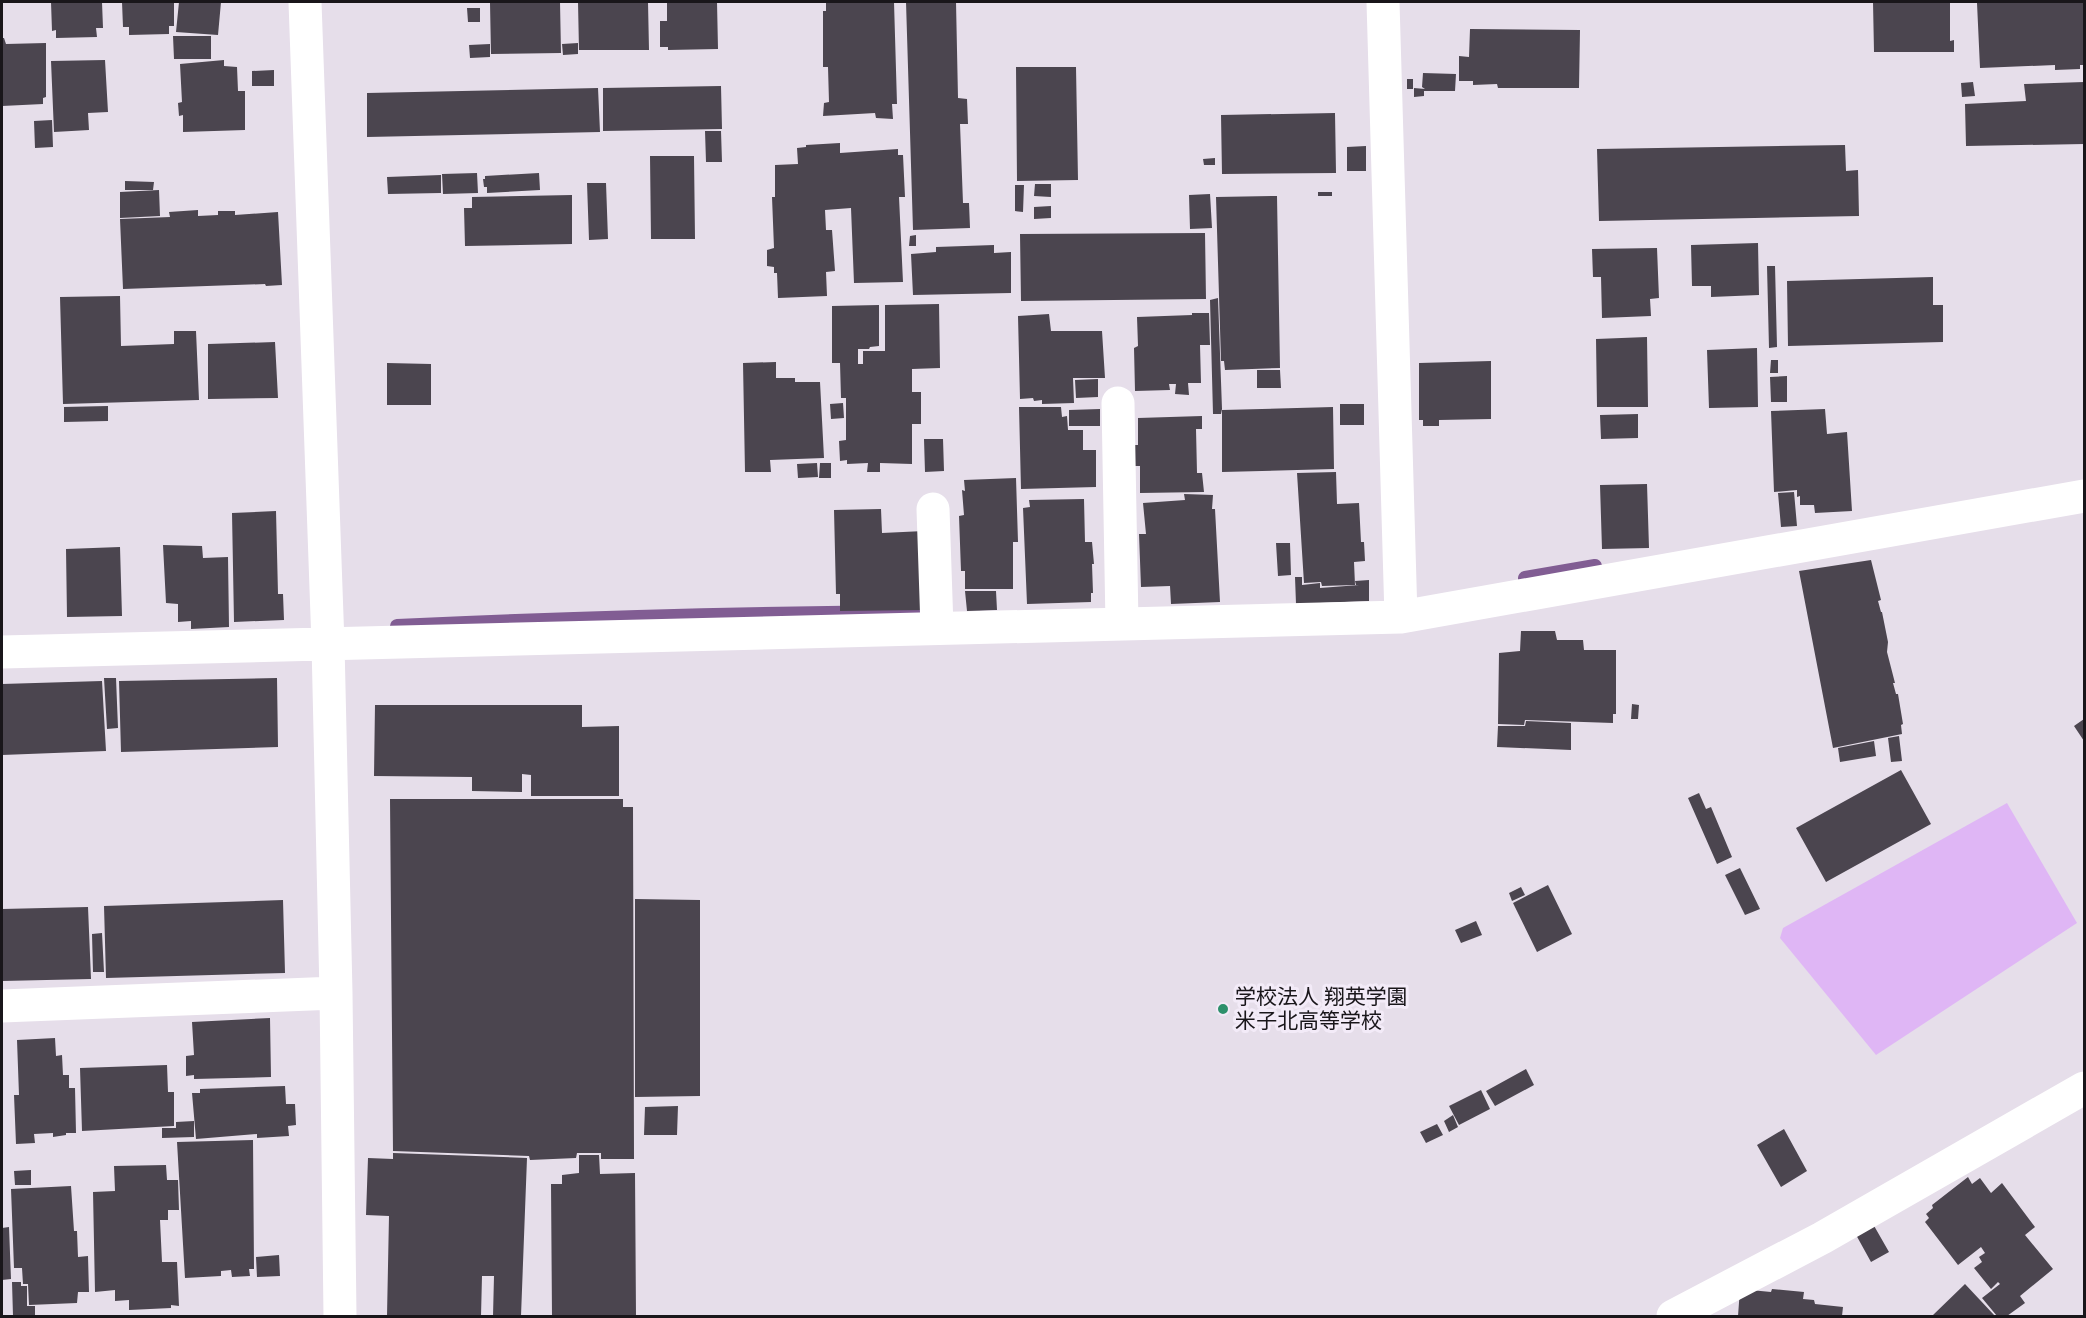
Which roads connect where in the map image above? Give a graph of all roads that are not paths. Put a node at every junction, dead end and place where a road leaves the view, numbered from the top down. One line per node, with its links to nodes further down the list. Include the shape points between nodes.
1 (305, 2): 9 (street)
2 (1383, 2): 6 (street)
3 (1118, 404): 7 (street)
4 (2085, 496): 6 (street)
5 (933, 509): 8 (street)
6 (1401, 617): 7 (street)
7 (1122, 624): 8 (street)
8 (937, 628): 9 (street)
9 (328, 644): 10 (street); 11 (street)
10 (2, 652)
11 (336, 993): 12 (street); 14 (street)
12 (2, 1006)
13 (2083, 1091): 15 (street)
14 (340, 1317)
15 (1673, 1317)

